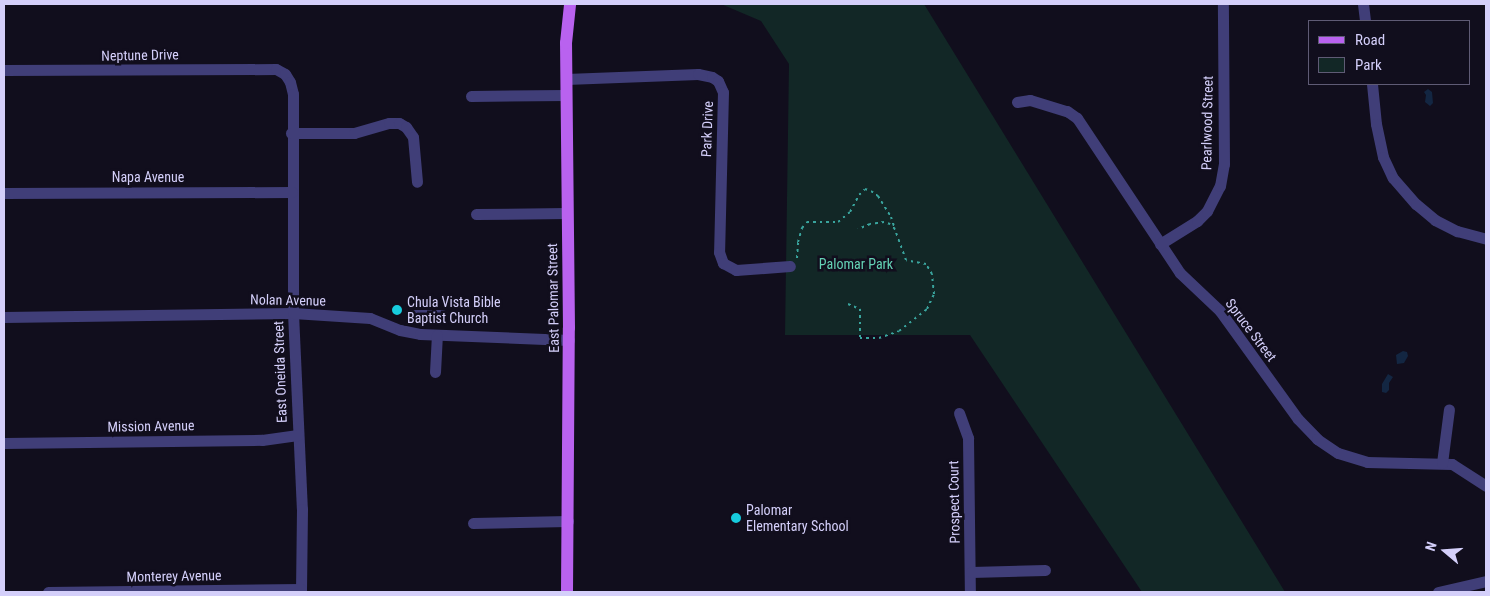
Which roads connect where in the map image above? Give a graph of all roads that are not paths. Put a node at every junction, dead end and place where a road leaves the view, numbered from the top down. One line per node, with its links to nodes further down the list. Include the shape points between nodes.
1 (570, 4): 7 (main road, East Palomar Street)
2 (1223, 4): 19 (street, Pearlwood Street, via 1224,164 1220,186 1197,221)
3 (1363, 4): 4 (street)
4 (1365, 20)
5 (276, 69): 6 (street, Neptune Drive); 12 (street, East Oneida Street, via 285,74 293,94)
6 (4, 70)
7 (566, 79): 9 (main road, East Palomar Street); 20 (street, Park Drive, via 698,74 718,81 723,92 720,252 723,263 736,270)
8 (1372, 85): 18 (street, via 1383,158 1393,178 1435,220 1457,231)
9 (566, 95): 10 (street); 16 (main road, East Palomar Street)
10 (471, 96)
11 (1017, 102): 19 (street, Spruce Street, via 1030,100 1067,111 1076,118)
12 (291, 133): 13 (street, via 354,133 399,123 406,126 413,137); 14 (street, East Oneida Street)
13 (417, 182)
14 (292, 192): 15 (street, Napa Avenue); 21 (street, East Oneida Street)
15 (4, 193)
16 (566, 213): 17 (street); 26 (main road, East Palomar Street)
17 (476, 214)
18 (1486, 239)
19 (1160, 244): 32 (street, Spruce Street, via 1180,273 1220,311 1298,419 1317,438 1338,453 1366,462)
20 (793, 264)
21 (293, 313): 24 (street, Nolan Avenue); 25 (street, Nolan Avenue, via 370,318 400,330); 30 (street, East Oneida Street)
22 (412, 315): 23 (street)
23 (442, 315)
24 (4, 317)
25 (436, 335): 26 (street, Nolan Avenue); 27 (street)
26 (569, 340): 34 (main road, East Palomar Street)
27 (435, 372)
28 (1449, 409): 32 (street)
29 (959, 413): 37 (street, Prospect Court, via 968,438)
30 (298, 435): 31 (street, Mission Avenue, via 262,440); 39 (street, East Oneida Street, via 302,509)
31 (4, 443)
32 (1442, 463): 33 (street, Spruce Street, via 1452,464)
33 (1486, 486)
34 (568, 521): 35 (street); 41 (main road, East Palomar Street)
35 (473, 523)
36 (1045, 570): 37 (street)
37 (970, 572): 42 (street, Prospect Court)
38 (1486, 581): 43 (street)
39 (301, 591): 40 (street, Monterey Avenue)
40 (48, 592)
41 (567, 592)
42 (970, 592)
43 (1438, 592)

